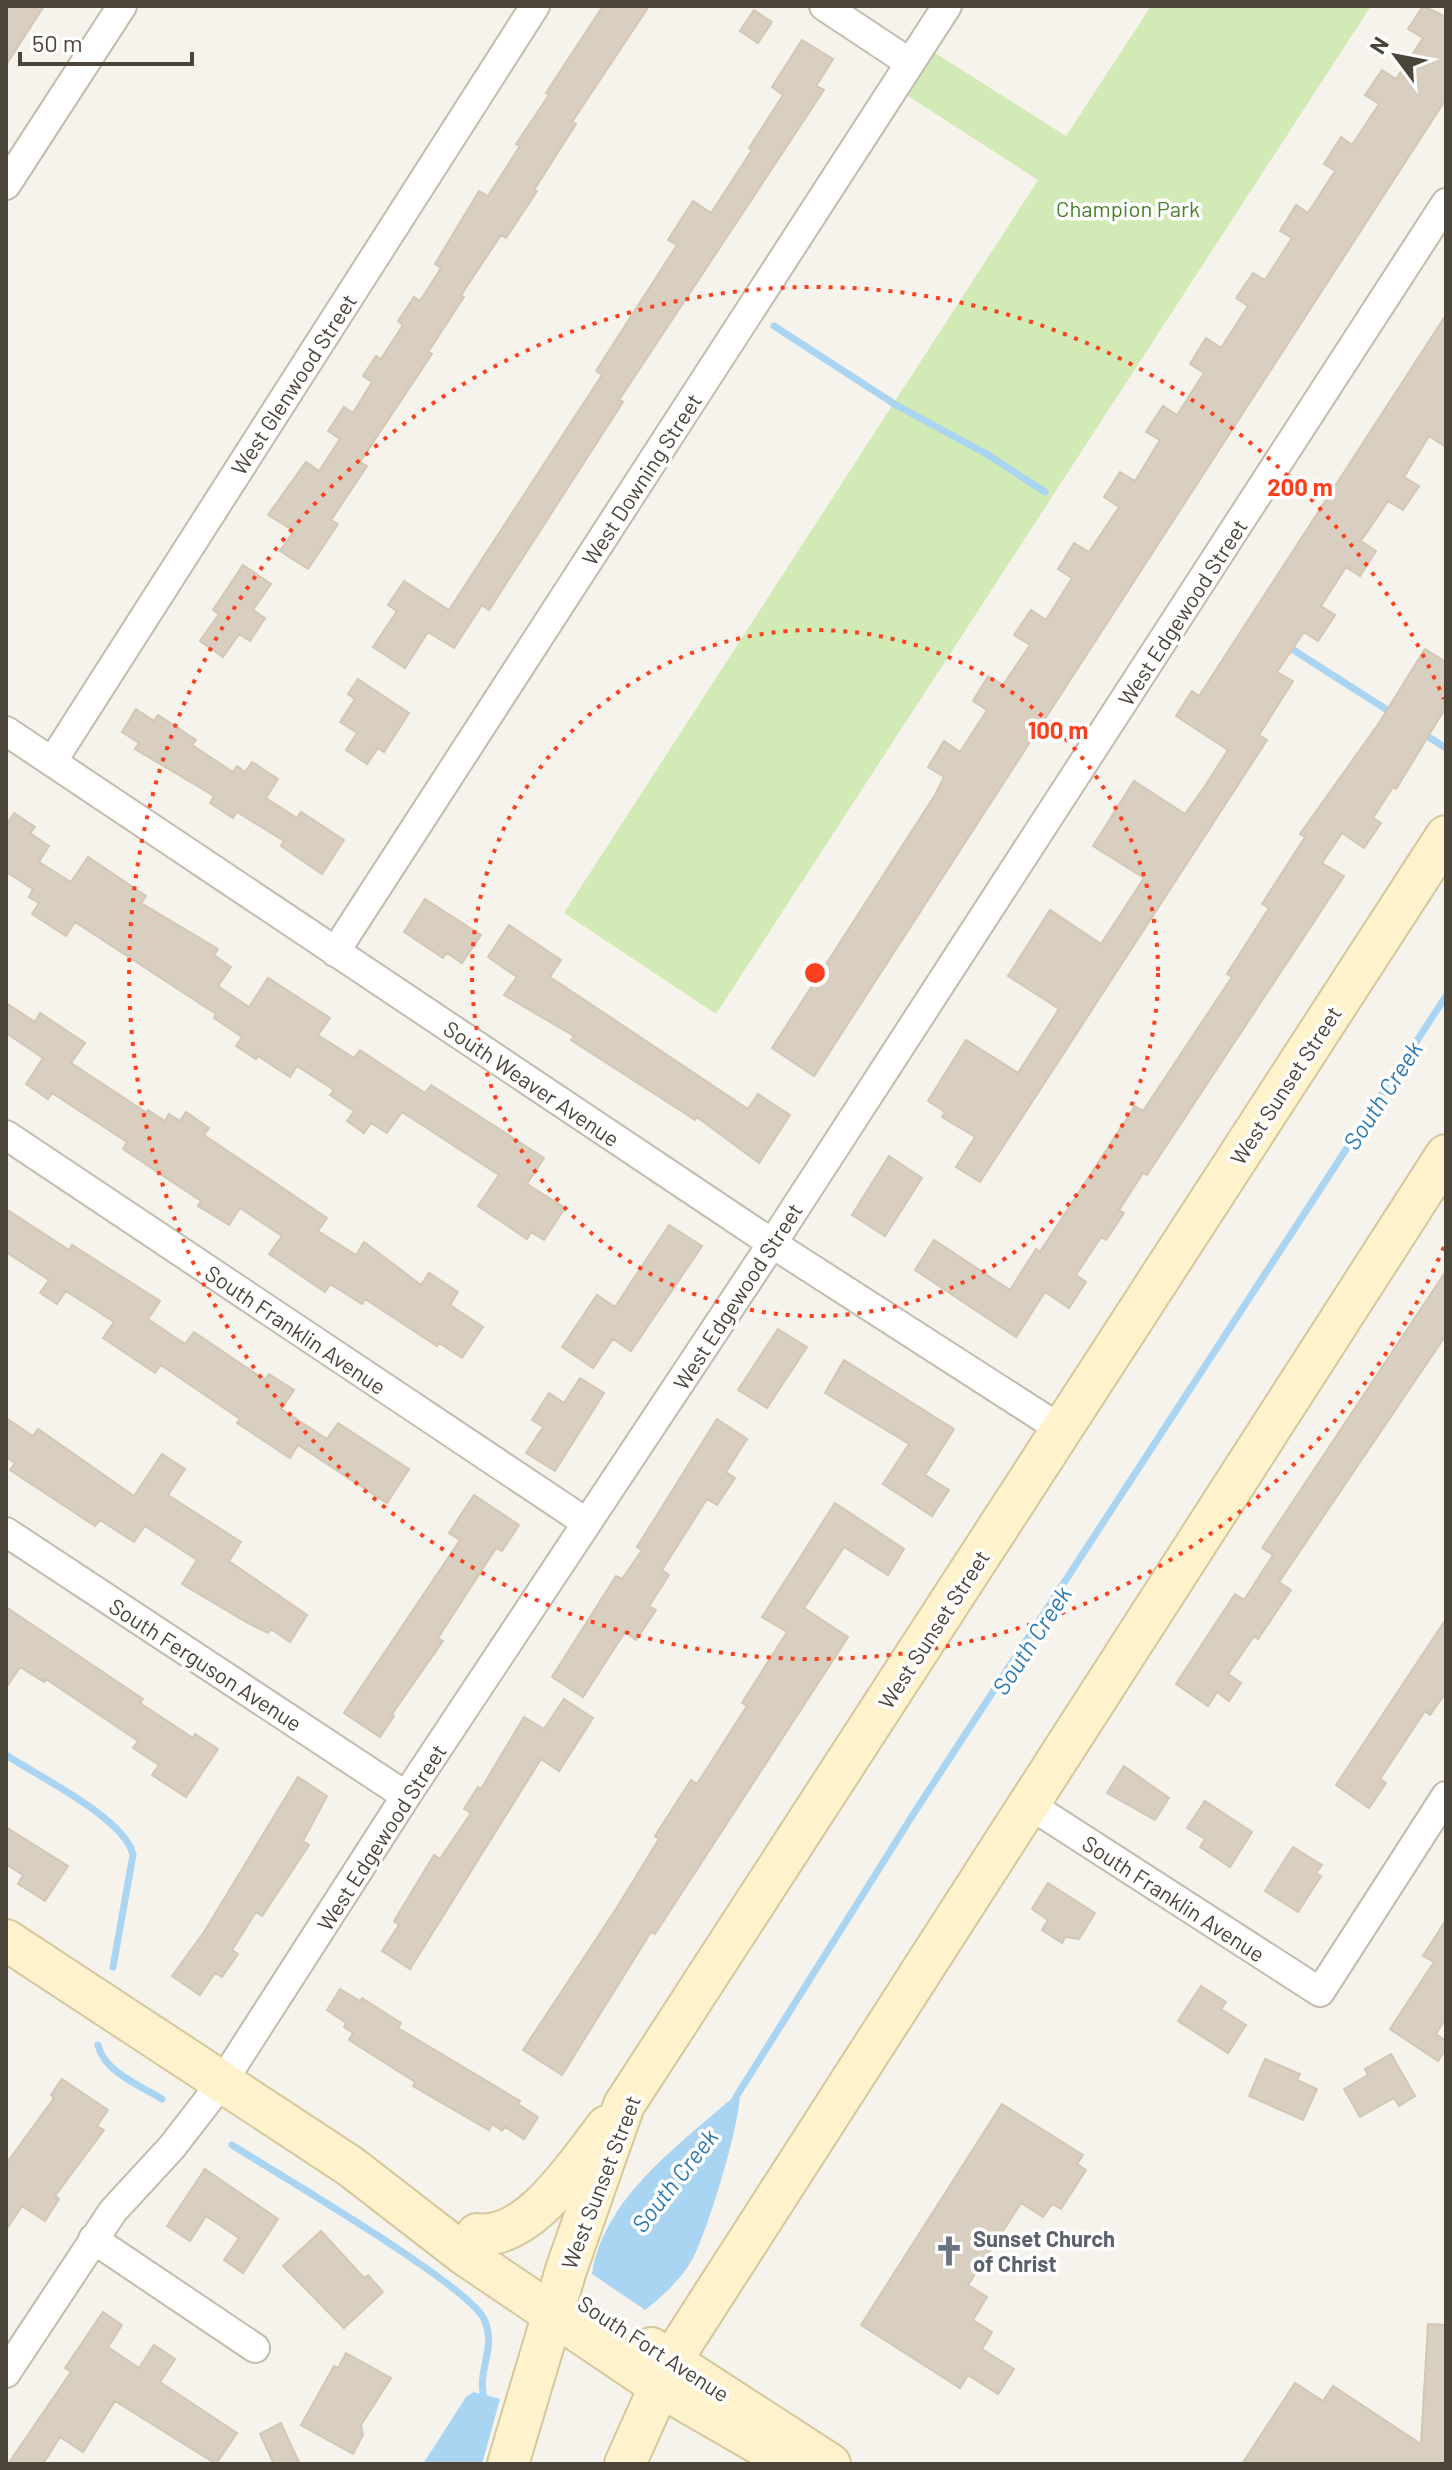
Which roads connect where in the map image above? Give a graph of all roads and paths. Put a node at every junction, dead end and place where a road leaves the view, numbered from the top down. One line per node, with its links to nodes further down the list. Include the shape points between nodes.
1 (122, 6): 6 (street)
2 (535, 6): 9 (street, West Glenwood Street)
3 (824, 6): 5 (street)
4 (947, 6): 5 (street, West Downing Street)
5 (910, 63): 11 (street, West Downing Street)
6 (6, 185)
7 (1446, 203): 14 (street, West Edgewood Street)
8 (6, 731): 9 (street, South Weaver Avenue)
9 (52, 762): 11 (street, South Weaver Avenue)
10 (1446, 836): 15 (main road, West Sunset Street)
11 (335, 952): 14 (street, South Weaver Avenue)
12 (6, 1135): 16 (street, South Franklin Avenue)
13 (1446, 1155): 20 (main road)
14 (773, 1244): 15 (street, South Weaver Avenue); 16 (street, West Edgewood Street)
15 (1062, 1430): 23 (main road, West Sunset Street)
16 (587, 1523): 18 (street, West Edgewood Street)
17 (6, 1532): 18 (street, South Ferguson Avenue)
18 (406, 1796): 22 (street, West Edgewood Street)
19 (1446, 1796): 20 (street, South Franklin Avenue, via 1320,1992)
20 (1027, 1803): 30 (main road)
21 (6, 1940): 22 (main road, South Fort Avenue)
22 (223, 2081): 24 (main road, South Fort Avenue); 26 (street, West Edgewood Street)
23 (624, 2105): 25 (main road, via 533,2213 505,2233); 27 (main road, West Sunset Street)
24 (350, 2166): 25 (main road, South Fort Avenue); 27 (main road, South Fort Avenue, via 406,2213)
25 (477, 2234): 27 (main road, South Fort Avenue)
26 (93, 2239): 28 (street); 29 (street, West Edgewood Street)
27 (557, 2302): 30 (main road, South Fort Avenue); 31 (main road, West Sunset Street)
28 (255, 2348)
29 (6, 2373)
30 (665, 2374): 32 (main road); 33 (main road, South Fort Avenue); 34 (main road, South Fort Avenue)
31 (508, 2464)
32 (625, 2464)
33 (794, 2464)
34 (830, 2464)

